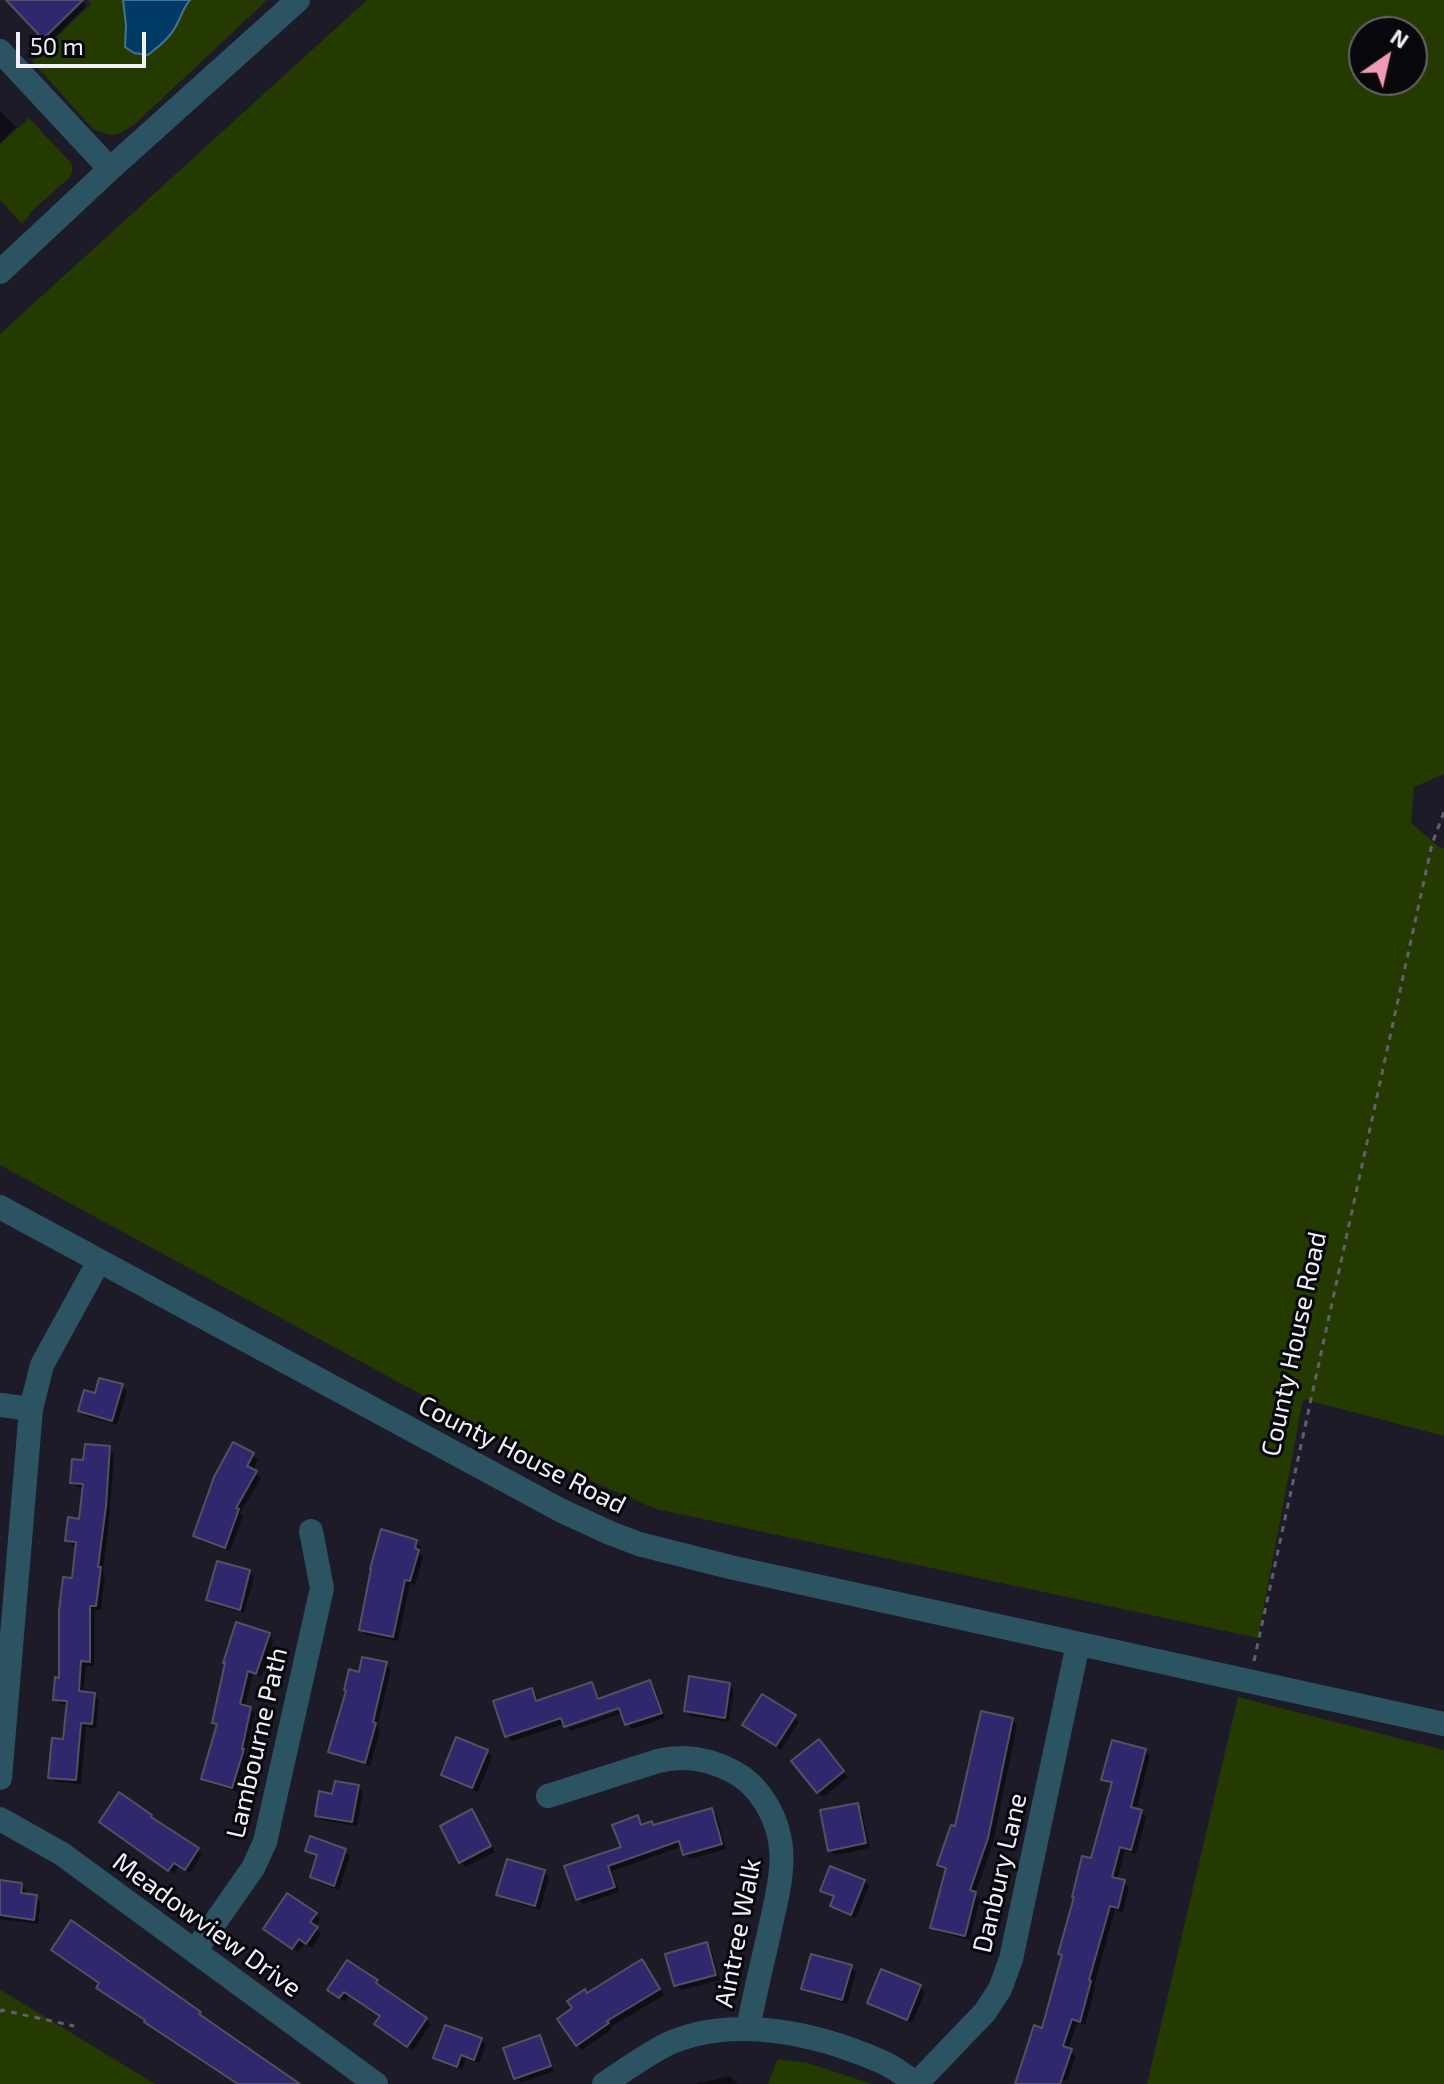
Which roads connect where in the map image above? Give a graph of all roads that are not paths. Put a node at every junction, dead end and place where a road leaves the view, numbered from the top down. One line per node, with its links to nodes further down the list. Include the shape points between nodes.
1 (298, 0): 3 (street)
2 (0, 51): 3 (street)
3 (110, 169): 4 (street)
4 (0, 272)
5 (0, 1207): 6 (street, County House Road)
6 (99, 1261): 8 (street, via 42,1365); 10 (street, County House Road, via 610,1533 730,1567)
7 (0, 1405): 8 (street)
8 (31, 1409): 12 (street)
9 (311, 1531): 15 (street, Lambourne Path, via 322,1588 265,1842)
10 (1078, 1644): 11 (street, County House Road); 19 (street, Danbury Lane, via 1011,1959 1000,1989)
11 (1444, 1724)
12 (0, 1778)
13 (548, 1796): 16 (street, Aintree Walk, via 658,1761 690,1757 723,1766 759,1793 778,1829 783,1863)
14 (0, 1819): 15 (street, Meadowview Drive, via 62,1854)
15 (195, 1951): 17 (street, Meadowview Drive)
16 (748, 2028): 18 (street, via 708,2031 670,2043); 19 (street, via 840,2047 883,2062)
17 (376, 2084)
18 (604, 2084)
19 (916, 2084)

